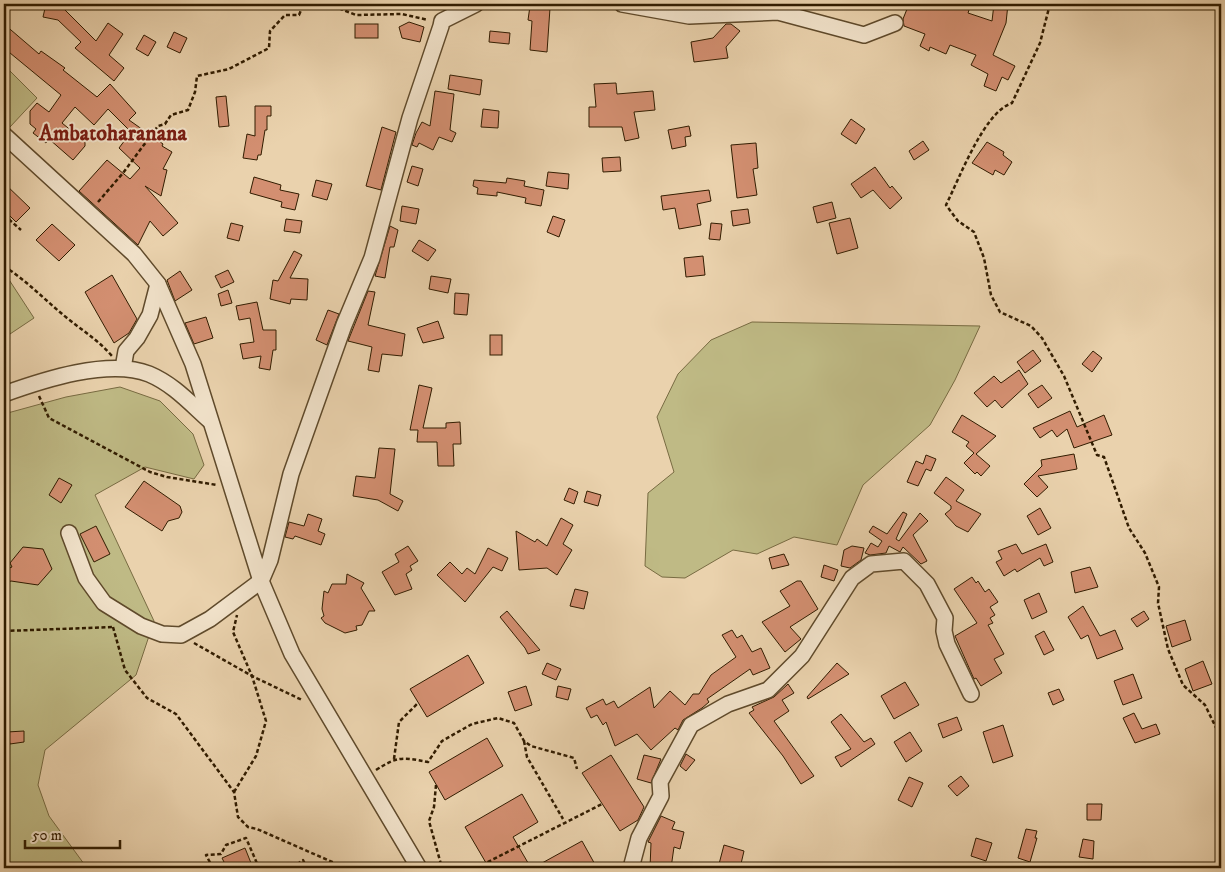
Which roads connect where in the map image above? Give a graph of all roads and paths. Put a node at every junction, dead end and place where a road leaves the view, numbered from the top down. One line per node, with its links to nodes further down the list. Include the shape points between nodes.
1 (476, 4): 5 (street, via 442,22)
2 (622, 4): 4 (street, via 689,16 778,12 864,35)
3 (1050, 4): 28 (path, via 1040,42 1012,103 1003,106 982,129 946,205 958,221 974,232 984,258 991,295 1000,312 1031,326 1042,338 1064,376 1097,455 1104,457 1129,528 1145,553 1159,587 1158,603 1166,641 1183,684 1205,705)
4 (894, 23)
5 (441, 26): 7 (path, via 424,18 402,14 356,15 338,8 312,5 302,8 298,15 285,15 270,31 269,48 229,69 197,76 188,110 171,115 166,124 158,126); 18 (street, via 410,118 372,258 344,325 291,474 270,560)
6 (4, 135): 7 (street)
7 (90, 214): 11 (street, via 134,254)
8 (4, 215): 9 (path)
9 (21, 230)
10 (4, 266): 12 (path, via 100,342)
11 (158, 284): 12 (street, via 150,315 126,351); 15 (street, via 192,364)
12 (123, 368): 13 (street, via 78,373); 15 (street, via 148,374 177,390)
13 (33, 384): 14 (street); 16 (path, via 49,418 150,472 166,478)
14 (4, 394)
15 (210, 421): 16 (street)
16 (231, 487): 18 (street)
17 (69, 533): 20 (street, via 86,578 104,603)
18 (261, 581): 19 (street); 27 (street, via 292,654)
19 (241, 596): 23 (street); 24 (path, via 233,632)
20 (141, 626): 21 (path); 23 (street, via 162,634)
21 (112, 627): 22 (path); 34 (path, via 124,670 147,698 176,714)
22 (4, 631)
23 (181, 635): 24 (path)
24 (252, 676): 27 (path); 34 (path, via 266,721 256,756)
25 (971, 694): 45 (street, via 947,644 945,618 927,584 904,561 871,564 852,578 802,656 768,690 728,704 691,726 660,782 661,796 639,838)
26 (418, 703): 30 (path, via 399,722)
27 (324, 710): 32 (street)
28 (1221, 738)
29 (524, 741): 30 (path, via 514,723 498,718 472,724 442,741 428,762); 31 (path, via 574,758); 36 (path, via 527,758)
30 (394, 759): 32 (path)
31 (577, 769)
32 (364, 778): 42 (street)
33 (436, 785): 43 (path, via 429,821)
34 (234, 792): 41 (path, via 238,817 248,828)
35 (602, 804): 44 (path)
36 (563, 819)
37 (213, 868): 38 (path, via 206,855 221,854 226,844 246,838)
38 (260, 868)
39 (292, 868): 40 (path, via 303,860)
40 (307, 868)
41 (346, 868)
42 (419, 868)
43 (442, 868)
44 (476, 868)
45 (631, 868)

